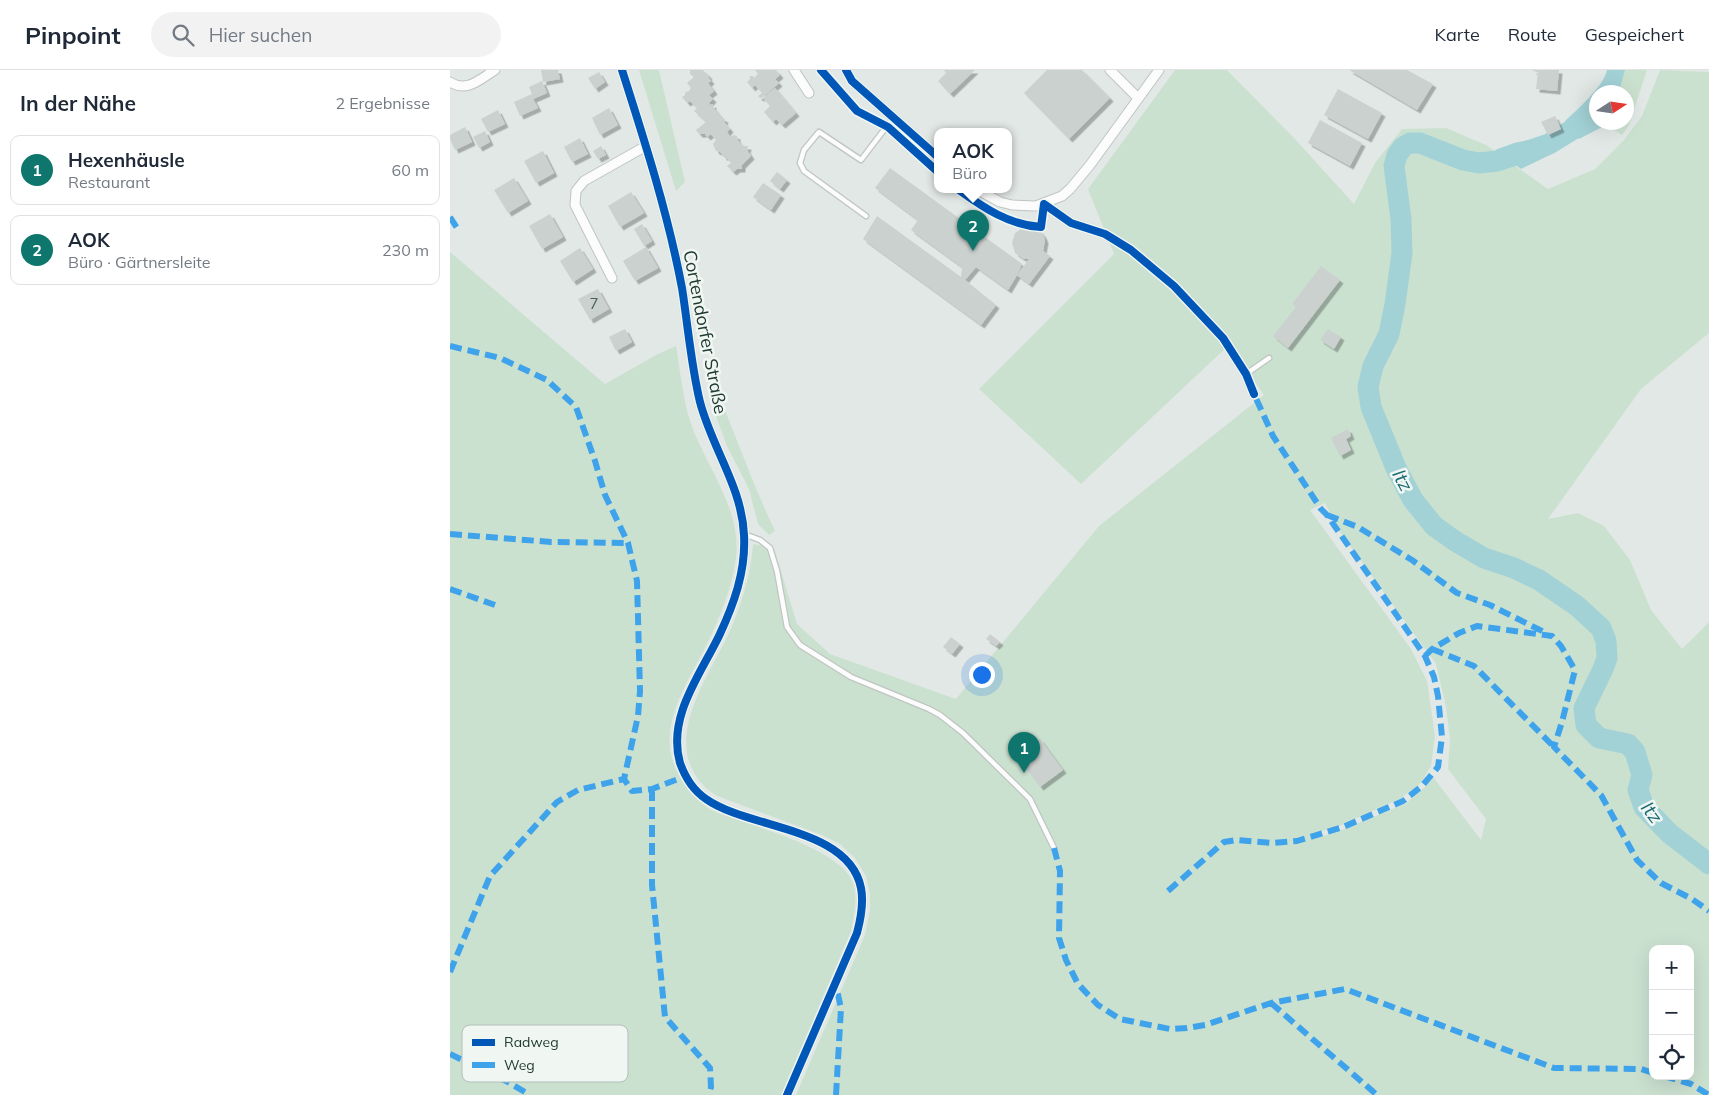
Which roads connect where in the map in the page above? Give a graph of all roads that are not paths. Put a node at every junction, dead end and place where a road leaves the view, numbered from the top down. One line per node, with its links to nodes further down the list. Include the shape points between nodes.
1 (495, 70): 7 (street, via 470,85 462,87)
2 (622, 70): 11 (street, Cortendorfer Straße)
3 (794, 70): 8 (street)
4 (846, 70): 10 (street, via 852,81)
5 (1110, 70): 9 (street)
6 (1159, 70): 9 (street)
7 (450, 82)
8 (808, 92)
9 (1138, 98): 14 (street, via 1070,189)
10 (894, 118): 12 (street); 15 (lane, via 861,160 819,132 804,150 800,163 804,171)
11 (646, 146): 16 (street, via 584,181 576,191 575,206); 20 (street, Cortendorfer Straße, via 681,288 701,405 737,494)
12 (934, 153)
13 (983, 193): 14 (street, via 1012,205)
14 (1044, 204): 18 (street, via 1071,223 1105,234 1131,250 1181,293 1223,338)
15 (866, 216)
16 (612, 278)
17 (1269, 358): 18 (lane)
18 (1246, 374): 19 (street)
19 (1254, 394)
20 (744, 534): 21 (lane, via 770,548 787,627 800,645 851,677 934,712 963,733 1030,798); 22 (street, Cortendorfer Straße, via 742,571 732,604 681,717 677,737 680,761 691,785 713,804 802,835 835,851 854,870 862,896 860,922 853,945)
21 (1054, 848)
22 (787, 1095)

